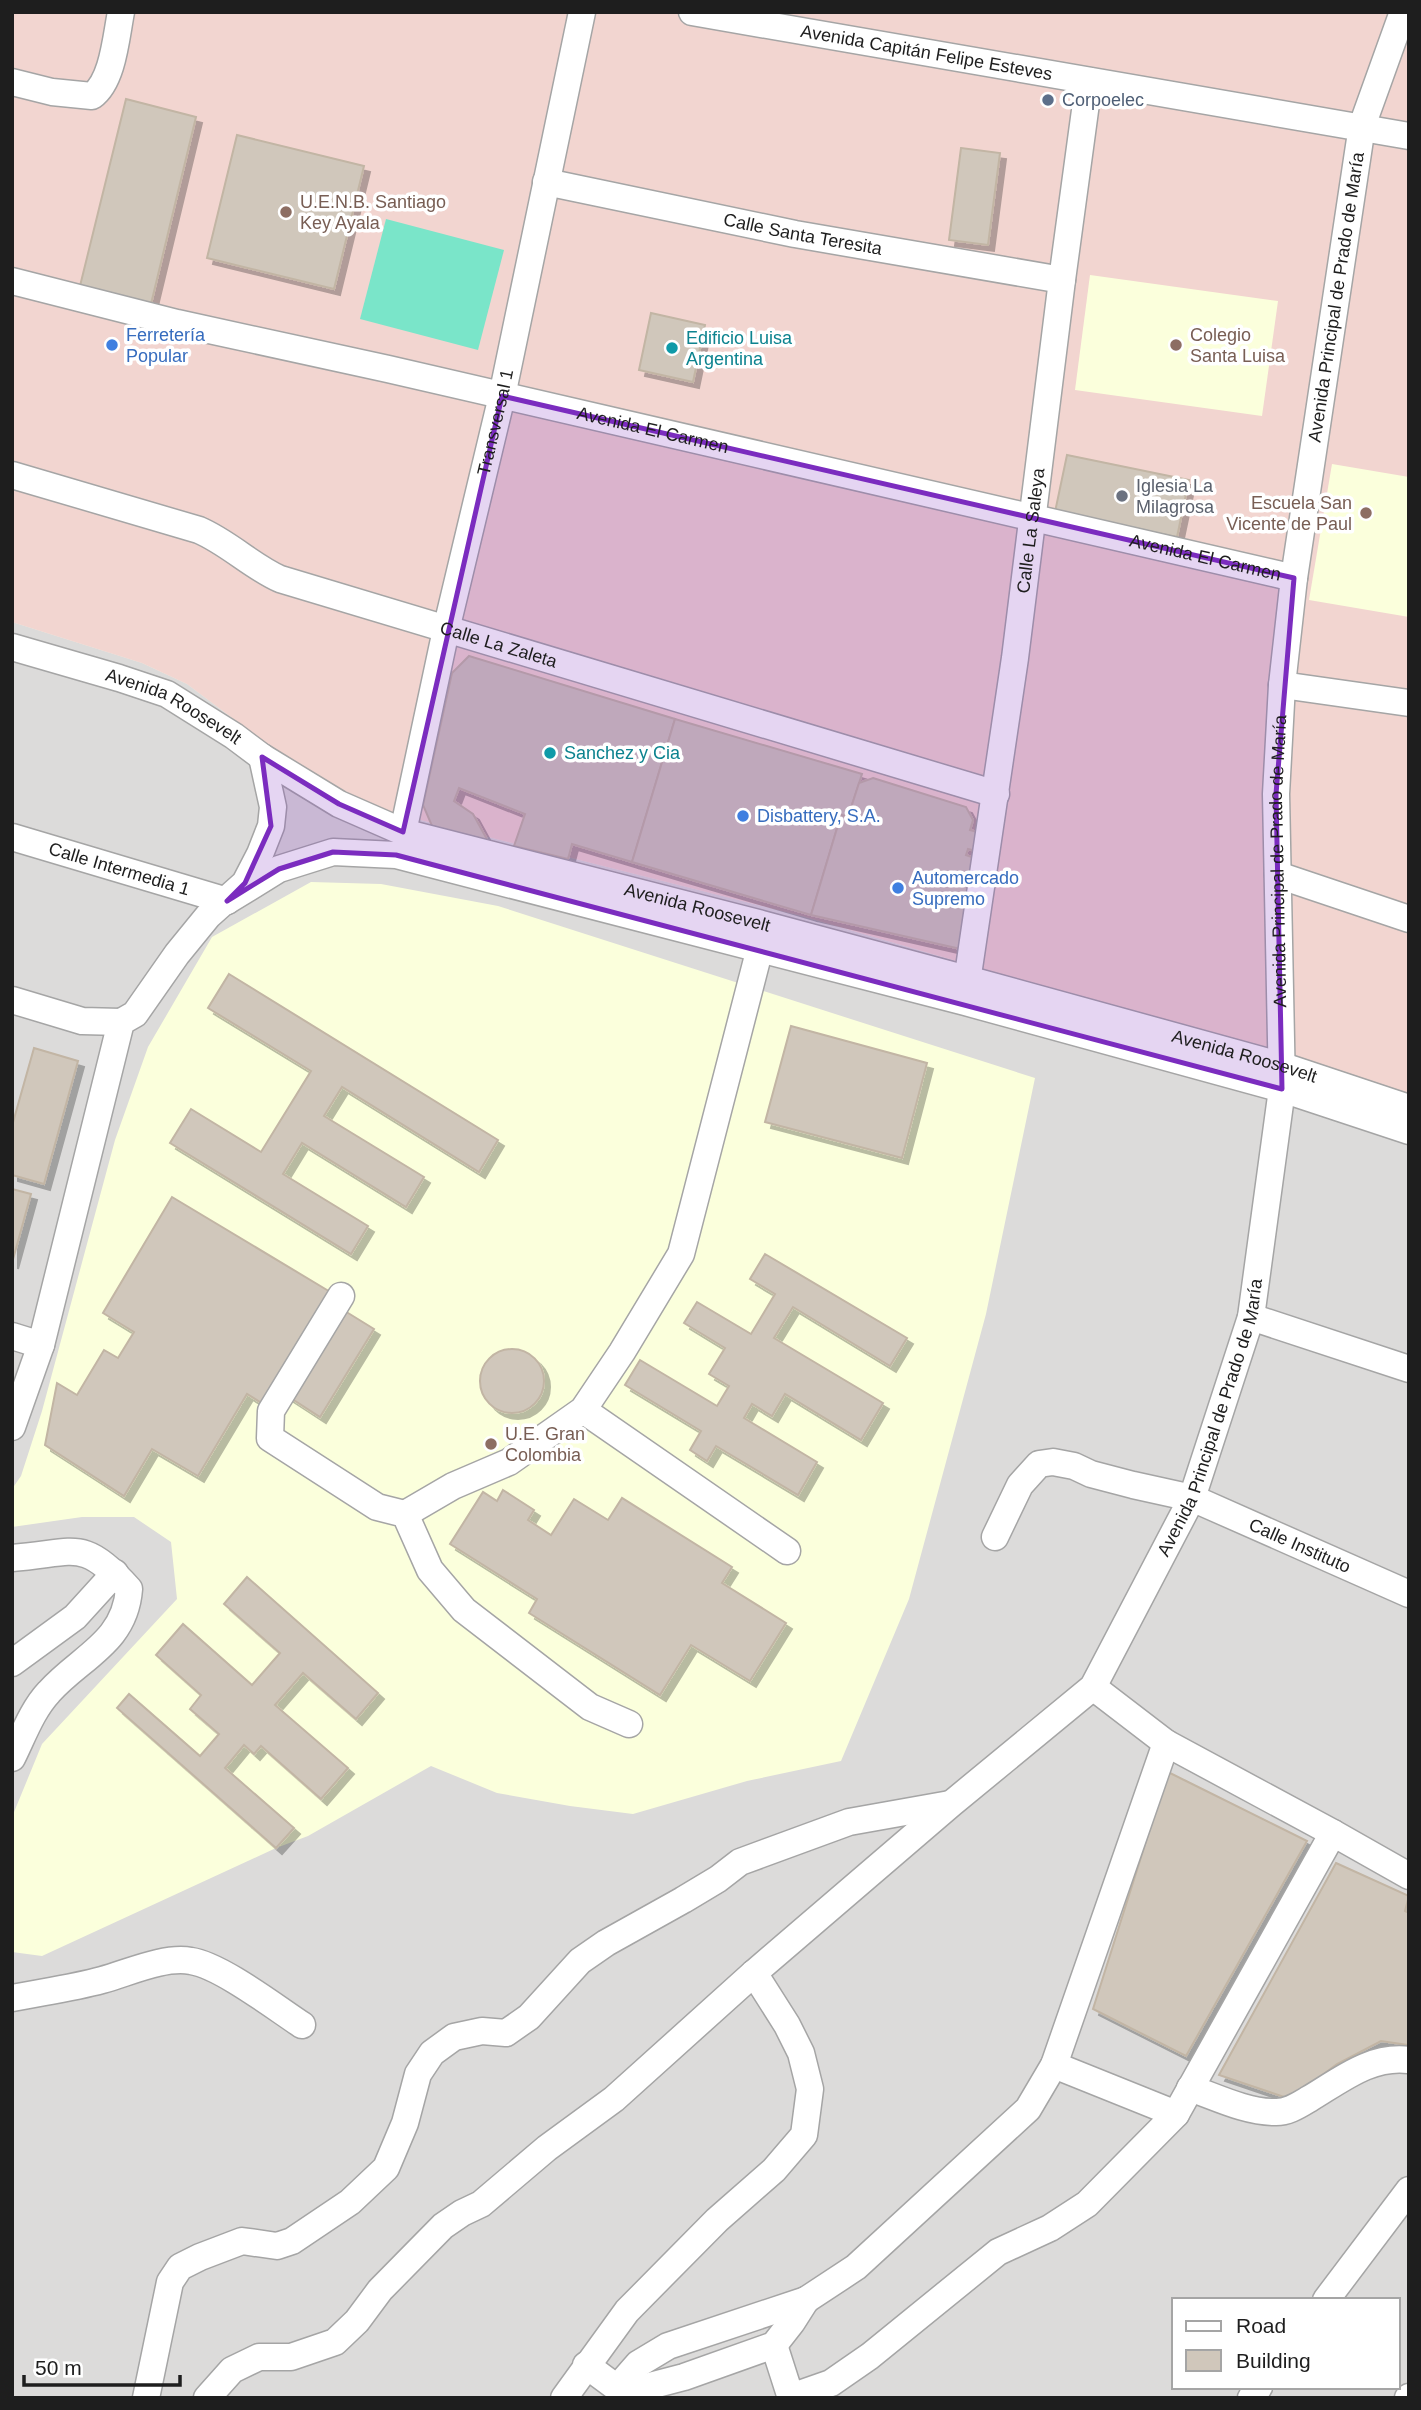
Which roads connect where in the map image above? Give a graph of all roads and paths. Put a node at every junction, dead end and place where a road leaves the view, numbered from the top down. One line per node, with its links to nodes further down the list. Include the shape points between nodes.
1 (121, 12): 8 (street, via 106,79 92,96)
2 (582, 12): 11 (street, Transversal 1)
3 (692, 12): 6 (street, Avenida Capitán Felipe Esteves)
4 (1403, 12): 5 (street); 9 (street, Avenida Principal de Prado de María)
5 (1409, 15)
6 (751, 17): 7 (street, Avenida Capitán Felipe Esteves)
7 (1089, 81): 9 (street, Avenida Capitán Felipe Esteves); 12 (street, Calle La Saleya)
8 (12, 82)
9 (1362, 126): 10 (street, Avenida Capitán Felipe Esteves); 17 (street, Avenida Principal de Prado de María)
10 (1409, 135)
11 (546, 182): 12 (street, Calle Santa Teresita, via 795,234); 14 (street, Transversal 1)
12 (1062, 280): 16 (street, Calle La Saleya)
13 (12, 281): 14 (street, Avenida El Carmen)
14 (502, 396): 16 (street, Avenida El Carmen); 18 (street, Transversal 1)
15 (12, 475): 18 (street, Calle La Zaleta, via 199,530 280,579)
16 (1033, 518): 17 (street, Avenida El Carmen); 23 (street, Calle La Saleya)
17 (1294, 578): 20 (street, Avenida Principal de Prado de María)
18 (446, 630): 23 (street, Calle La Zaleta); 24 (street, Transversal 1)
19 (12, 647): 22 (street, Avenida Roosevelt, via 167,694)
20 (1282, 685): 21 (street); 26 (street, Avenida Principal de Prado de María, via 1276,794)
21 (1409, 703)
22 (262, 757): 24 (street, Avenida Roosevelt, via 339,804); 27 (street, via 273,807 271,826 245,883)
23 (996, 794): 30 (street, Calle La Saleya)
24 (403, 832): 30 (street, Avenida Roosevelt, via 762,924)
25 (12, 837): 27 (street, Calle Intermedia 1)
26 (1278, 874): 28 (street); 33 (street, Avenida Principal de Prado de María)
27 (227, 901): 29 (street, Avenida Roosevelt, via 279,869 304,860 333,852 375,853); 32 (street, via 201,925 135,1014)
28 (1409, 919)
29 (760, 948): 30 (street, Avenida Roosevelt); 41 (street, via 681,1254)
30 (966, 991): 33 (street, Avenida Roosevelt)
31 (12, 1000): 32 (street, via 82,1021)
32 (121, 1022): 39 (street)
33 (1282, 1077): 34 (street, Avenida Roosevelt); 35 (street, Avenida Roosevelt); 37 (street, Avenida Principal de Prado de María)
34 (1409, 1108)
35 (1409, 1131)
36 (341, 1296): 44 (street, via 271,1411 270,1438 377,1507)
37 (1251, 1317): 40 (street); 43 (street, Avenida Principal de Prado de María)
38 (12, 1336): 39 (street)
39 (41, 1345): 42 (street)
40 (1409, 1369)
41 (583, 1410): 44 (street, via 509,1462 453,1486); 46 (street)
42 (12, 1427)
43 (1192, 1498): 45 (street, Calle Instituto, via 1074,1466 1039,1464 1020,1485); 49 (street, Calle Instituto); 51 (street, Avenida Principal de Prado de María)
44 (405, 1514): 52 (street, via 430,1570 464,1610 590,1707)
45 (995, 1537)
46 (788, 1551)
47 (12, 1558): 48 (street, via 76,1550 97,1558)
48 (115, 1573): 50 (street, via 75,1617); 54 (street, via 129,1589 128,1608 105,1643 49,1692)
49 (1409, 1594)
50 (12, 1663)
51 (1093, 1687): 53 (street); 55 (street)
52 (629, 1724)
53 (1166, 1743): 56 (street); 62 (street)
54 (12, 1758)
55 (951, 1804): 58 (street); 72 (street, via 849,1822 740,1862 580,1961 529,2017 506,2033 482,2031 454,2037 432,2053 418,2074 386,2168 350,2202 292,2241 277,2246 242,2241 180,2267 170,2282)
56 (1333, 1832): 57 (street); 63 (street)
57 (1409, 1877)
58 (754, 1973): 69 (street, via 801,2053 810,2089 804,2135 774,2170 653,2283); 73 (street, via 614,2099 481,2204 443,2226 335,2342 290,2357 259,2357 232,2370)
59 (12, 1998): 60 (street, via 190,1960 213,1968)
60 (302, 2025)
61 (1409, 2060): 63 (street, via 1393,2058 1365,2065 1293,2108 1276,2113)
62 (1054, 2065): 64 (street); 67 (street, via 1028,2109 856,2267)
63 (1190, 2088): 64 (street)
64 (1175, 2114): 71 (street, via 1087,2204 1050,2228 998,2252 831,2383)
65 (1409, 2190): 66 (street)
66 (1328, 2298)
67 (806, 2300): 68 (street); 70 (street, via 668,2346 638,2364)
68 (774, 2345): 70 (street, via 684,2377 642,2388); 71 (street)
69 (586, 2365): 70 (street); 74 (street)
70 (617, 2388)
71 (791, 2397)
72 (146, 2398)
73 (207, 2398)
74 (564, 2398)

